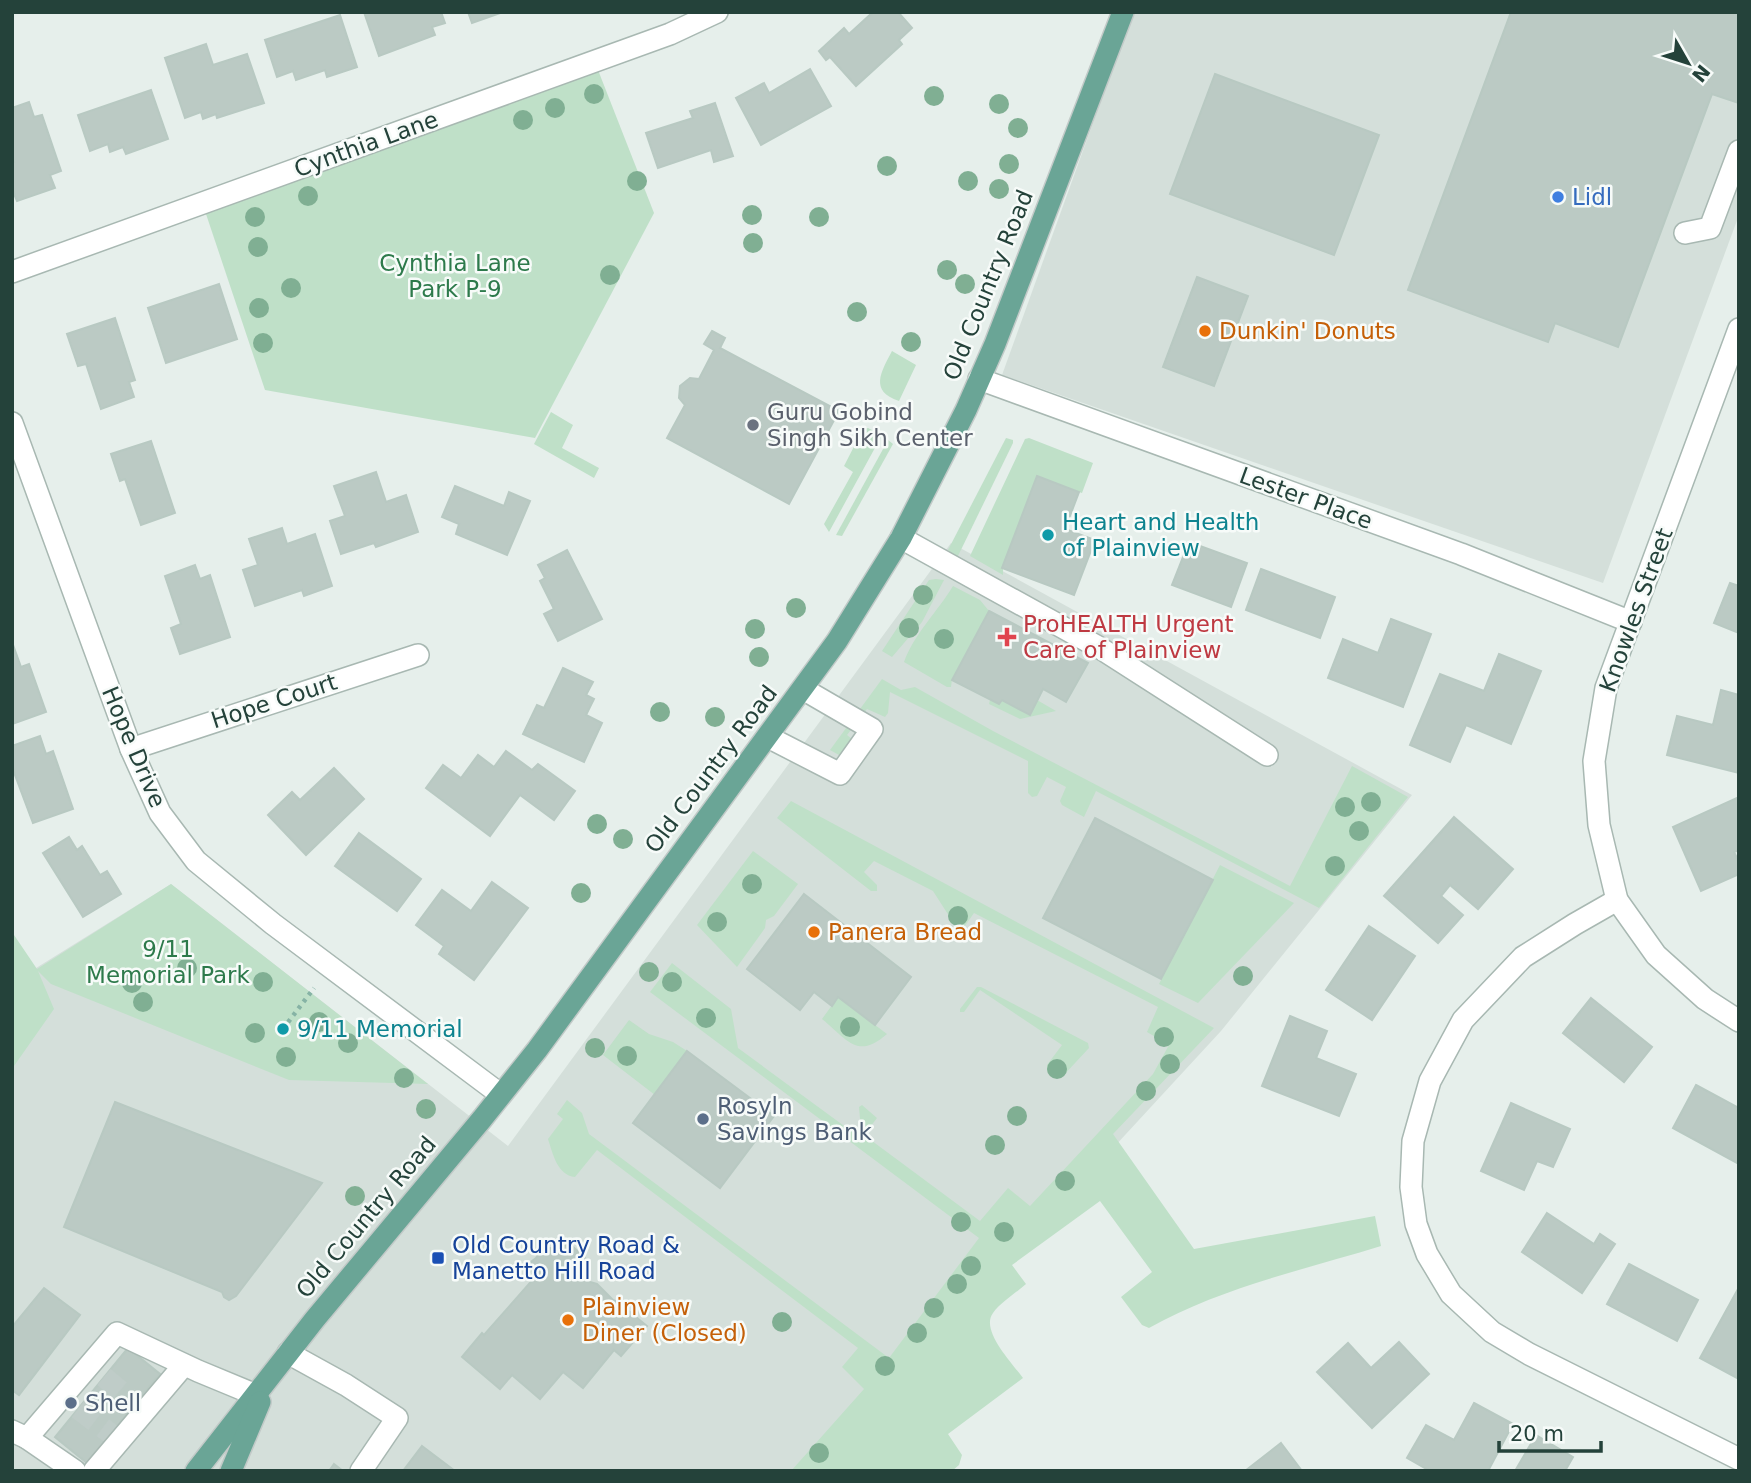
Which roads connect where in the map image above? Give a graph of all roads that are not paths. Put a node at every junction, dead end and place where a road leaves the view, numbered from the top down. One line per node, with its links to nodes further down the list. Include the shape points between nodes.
1 (717, 12): 5 (street, Cynthia Lane, via 670,34)
2 (1123, 12): 7 (main road, Old Country Road)
3 (1739, 151): 4 (street, via 1710,228)
4 (1685, 233)
5 (12, 272)
6 (1739, 329): 10 (street, Knowles Street)
7 (979, 379): 9 (main road, Old Country Road); 10 (street, Lester Place, via 1448,550)
8 (12, 423): 14 (street, Hope Drive)
9 (901, 538): 12 (main road, Old Country Road); 15 (street, via 1100,648)
10 (1631, 622): 16 (street, Knowles Street, via 1606,688 1594,761 1599,825)
11 (418, 655): 14 (street, Hope Court)
12 (803, 689): 13 (main road, Old Country Road); 13 (street, via 872,729 840,774)
13 (768, 737): 18 (main road, Old Country Road)
14 (131, 749): 18 (street, Hope Drive, via 160,813 196,860 273,924)
15 (1267, 755)
16 (1617, 900): 17 (street, via 1656,956 1705,999); 24 (street, via 1523,957 1463,1020 1430,1081 1413,1141 1410,1187 1416,1224 1427,1254 1451,1294 1492,1332)
17 (1739, 1021)
18 (500, 1094): 19 (main road, Old Country Road)
19 (288, 1353): 21 (main road, Old Country Road); 29 (street, via 397,1418)
20 (184, 1365): 22 (street); 23 (street, via 117,1333 97,1371 71,1403); 26 (street, via 140,1408)
21 (271, 1375): 22 (main road, Old Country Road); 28 (main road)
22 (256, 1395): 27 (main road, Old Country Road)
23 (20, 1434): 25 (street)
24 (1739, 1460)
25 (75, 1471)
26 (94, 1471)
27 (196, 1471)
28 (231, 1471)
29 (361, 1471)

